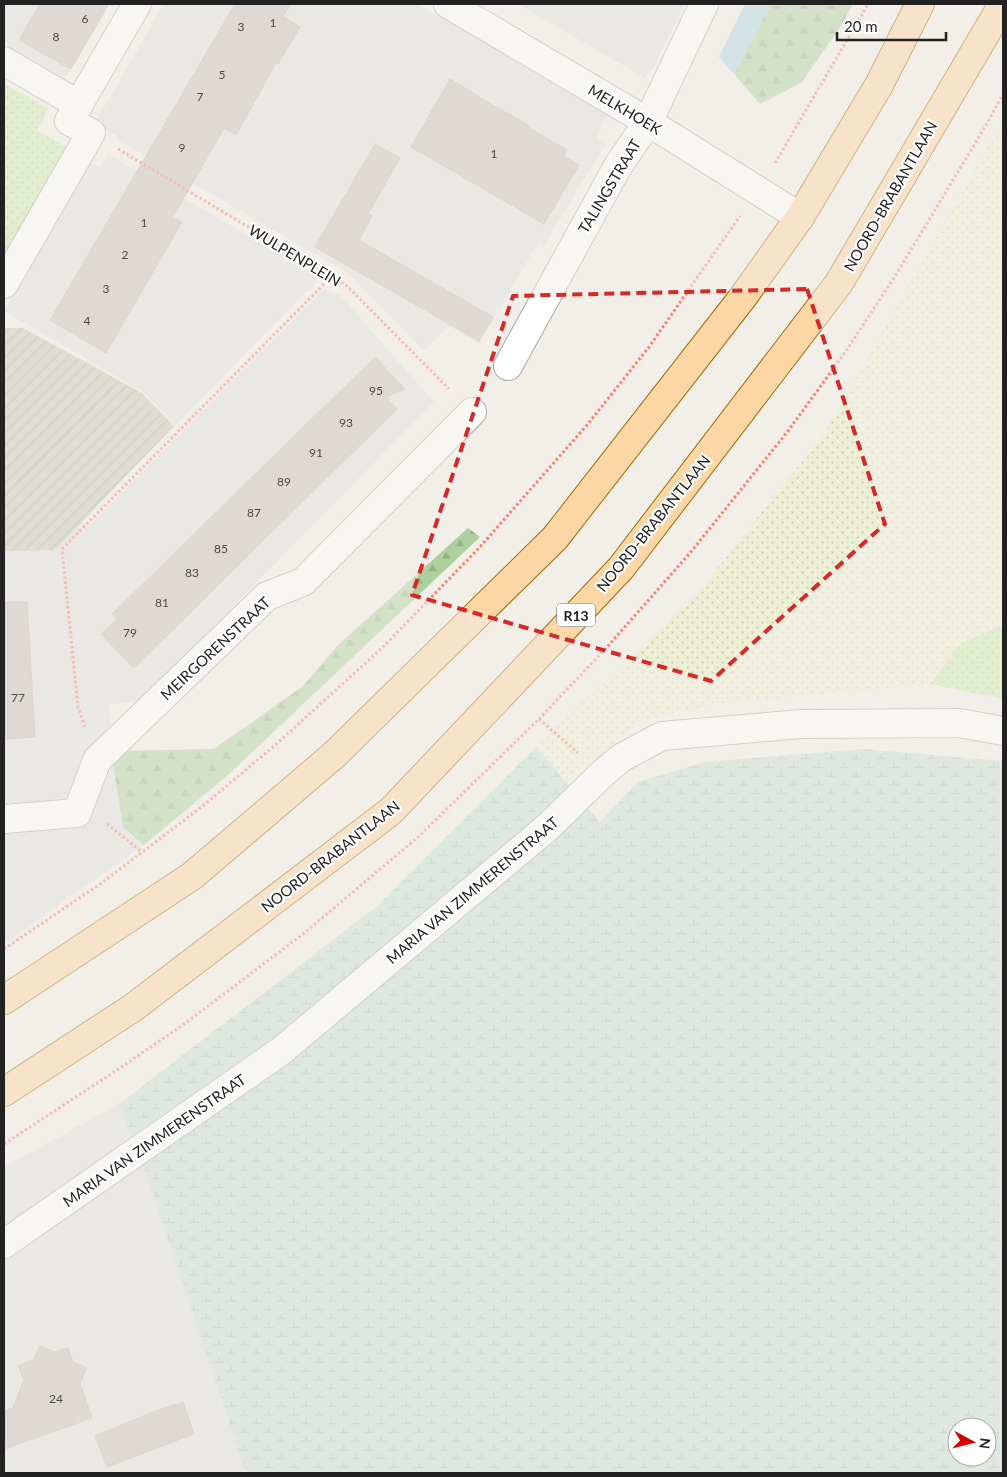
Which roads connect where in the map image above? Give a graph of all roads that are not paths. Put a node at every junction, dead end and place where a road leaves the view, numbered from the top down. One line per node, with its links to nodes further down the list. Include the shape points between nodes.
1 (137, 4): 7 (street)
2 (448, 4): 8 (street, MELKHOEK)
3 (704, 4): 8 (street, TALINGSTRAAT)
4 (920, 4): 9 (main road, via 879,85)
5 (1003, 4): 16 (main road, NOORD-BRABANTLAAN / R13, via 839,283 621,568 391,811 134,1007)
6 (4, 61): 7 (street)
7 (79, 105): 10 (street, via 69,121 92,134)
8 (648, 122): 9 (street, MELKHOEK); 11 (street, TALINGSTRAAT, via 618,166)
9 (800, 217): 15 (main road, via 743,297 555,538 334,755 192,876)
10 (4, 284)
11 (508, 366)
12 (472, 412): 14 (street, MEIRGORENSTRAAT, via 303,582 268,596 97,760 76,813)
13 (1003, 731): 17 (street, MARIA VAN ZIMMERENSTRAAT, via 959,723 801,724 662,736 620,758 549,826 281,1051)
14 (4, 819)
15 (4, 1000)
16 (4, 1092)
17 (4, 1244)

